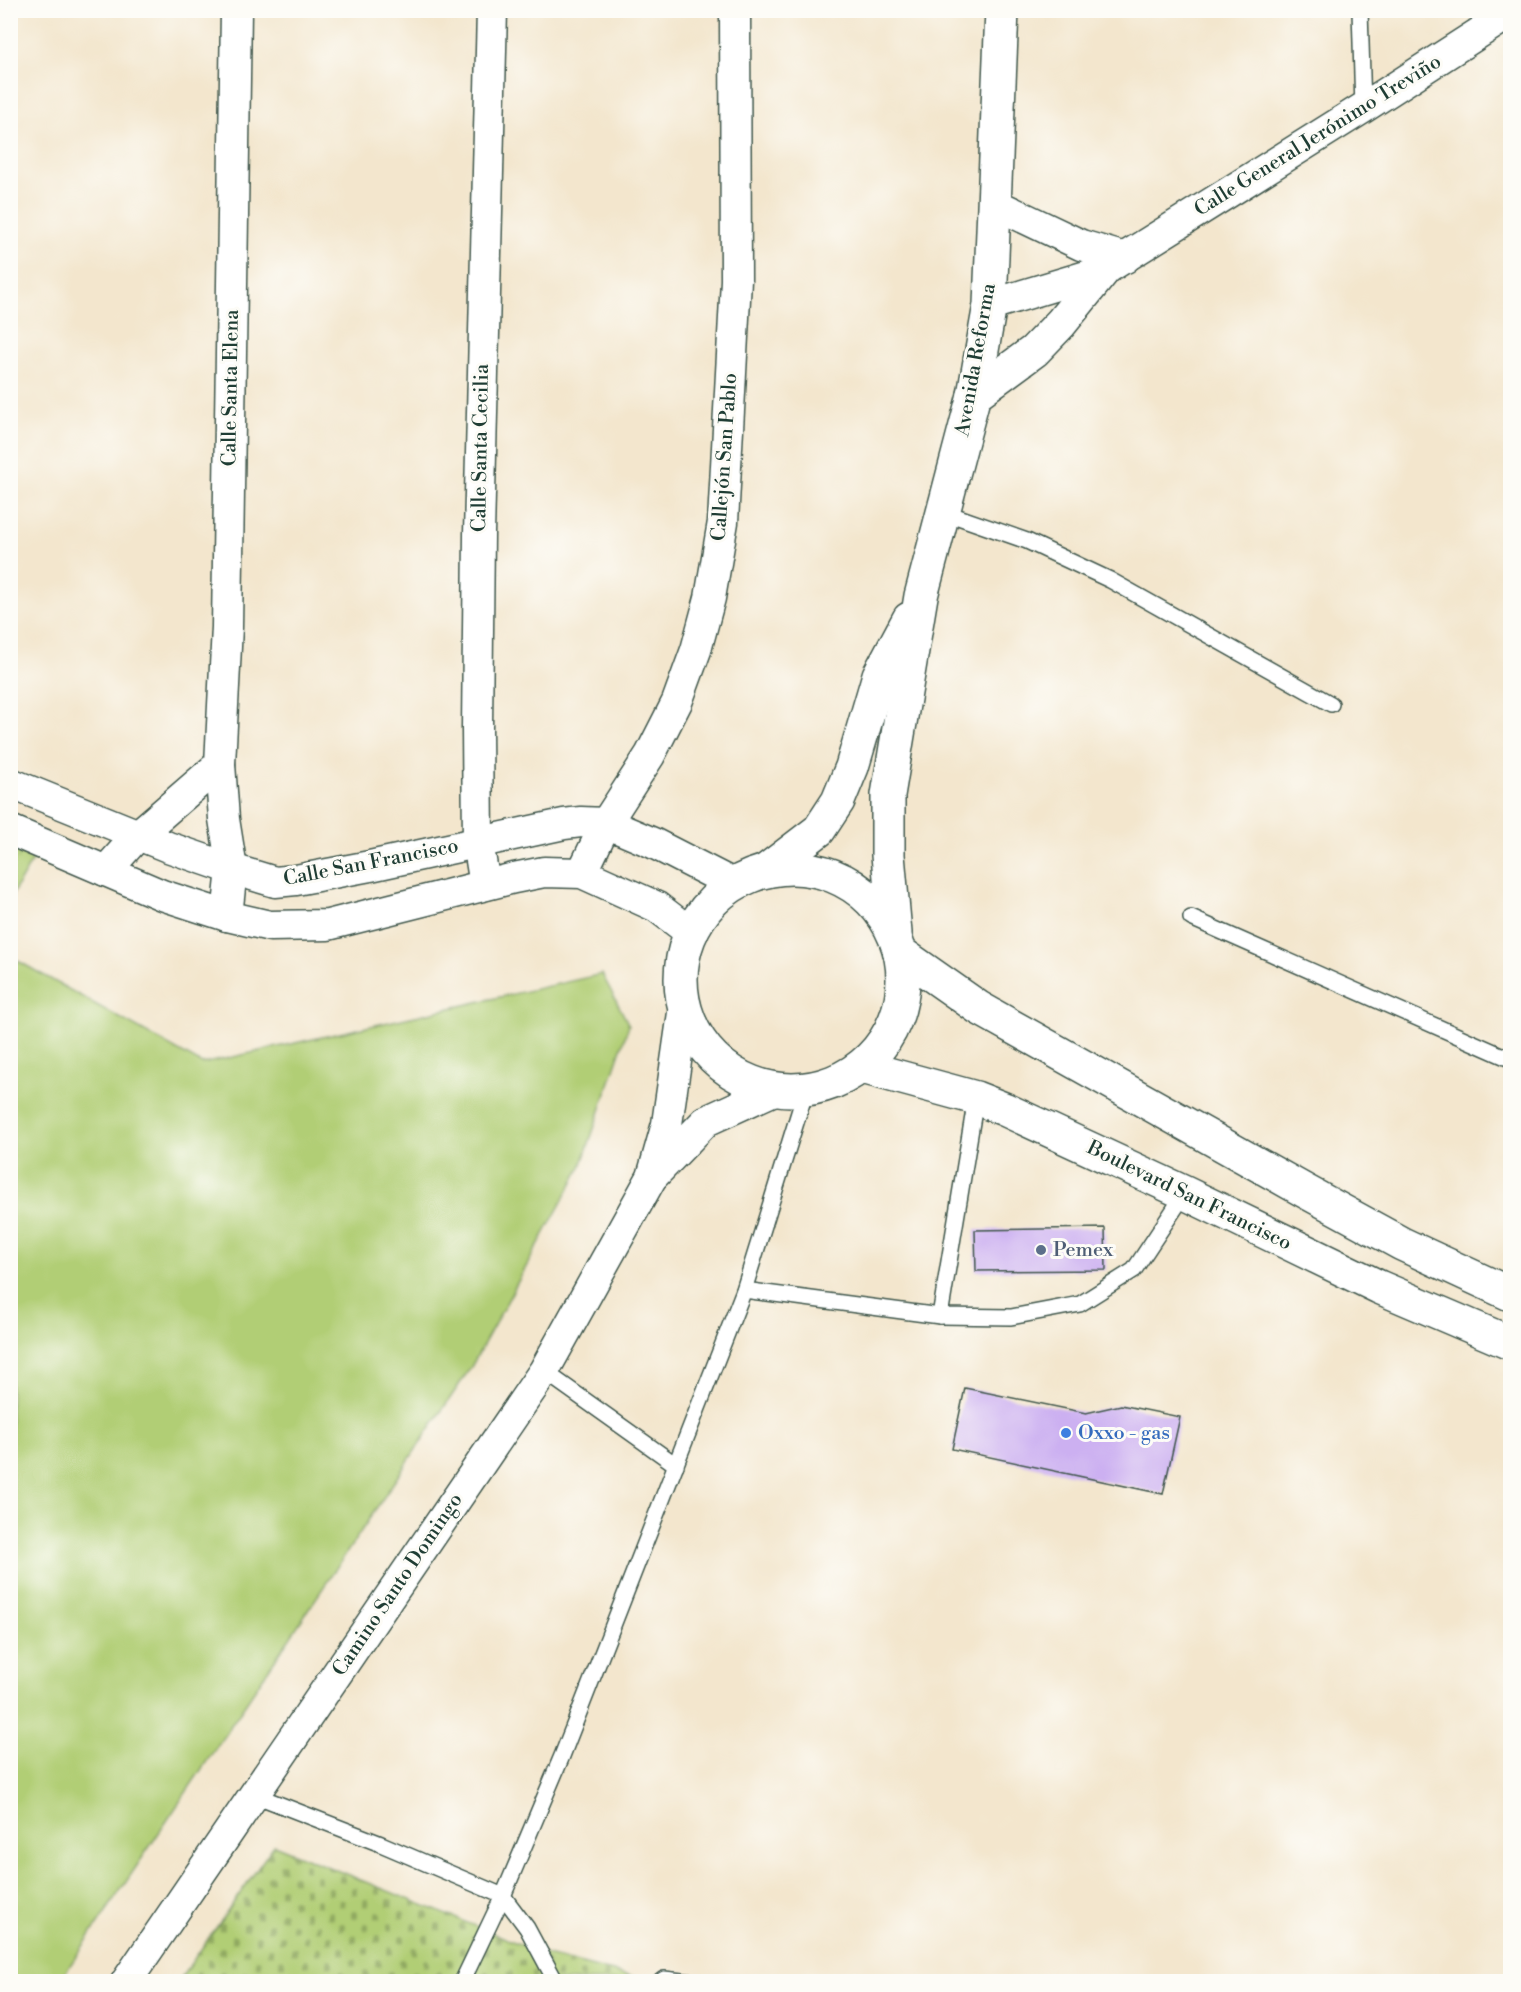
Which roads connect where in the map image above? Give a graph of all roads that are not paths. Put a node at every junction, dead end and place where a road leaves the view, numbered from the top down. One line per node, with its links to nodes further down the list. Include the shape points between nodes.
1 (236, 10): 15 (street, Calle Santa Elena, via 227,627)
2 (492, 10): 20 (street, Calle Santa Cecilia, via 479,534)
3 (735, 10): 17 (street, Callejón San Pablo, via 736,280 723,522 710,598 677,702 650,755)
4 (1002, 10): 8 (street, Avenida Reforma)
5 (1360, 10): 7 (lane)
6 (1510, 14): 7 (street, Calle General Jerónimo Treviño)
7 (1363, 108): 9 (street, Calle General Jerónimo Treviño)
8 (995, 204): 9 (street); 10 (street, Avenida Reforma)
9 (1114, 265): 10 (street, Calle General Jerónimo Treviño); 11 (street, via 1034,351)
10 (990, 305): 11 (street, Avenida Reforma)
11 (974, 395): 12 (street, Avenida Reforma)
12 (944, 512): 13 (street, Avenida Reforma); 14 (lane, via 1027,541 1110,580)
13 (921, 596): 22 (street, Avenida Reforma, via 879,675 838,801 819,830); 30 (street, Avenida Reforma, via 888,795 888,855)
14 (1331, 705)
15 (220, 764): 19 (street); 21 (street, Calle Santa Elena)
16 (10, 783): 19 (street, Calle San Francisco)
17 (606, 823): 20 (street, Calle San Francisco, via 564,824); 24 (street, Callejón San Pablo); 25 (street, Calle San Francisco)
18 (10, 830): 23 (street)
19 (138, 835): 21 (street, Calle San Francisco); 23 (street)
20 (478, 842): 21 (street, Calle San Francisco, via 296,880 275,882); 26 (street, Calle Santa Cecilia)
21 (232, 869): 27 (street, Calle Santa Elena)
22 (768, 870): 25 (street); 30 (street, via 807,868 843,879 873,901)
23 (106, 872): 27 (street)
24 (582, 873): 26 (street, via 544,872); 29 (street, via 657,907)
25 (733, 884): 29 (street, Avenida Reforma, via 709,906)
26 (485, 885): 27 (street, via 328,924 270,926)
27 (227, 916)
28 (1191, 918): 32 (lane)
29 (691, 933): 31 (street, Avenida Reforma, via 683,957)
30 (898, 944): 33 (street, Avenida Reforma, via 903,996 890,1036); 40 (street, via 979,1008 1402,1244)
31 (684, 1006): 34 (street, Avenida Reforma, via 696,1037 717,1062 743,1080); 37 (street, Camino Santo Domingo, via 667,1124)
32 (1510, 1059)
33 (862, 1067): 35 (street, Avenida Reforma, via 836,1082); 36 (street, Boulevard San Francisco)
34 (774, 1090): 35 (street, Avenida Reforma); 37 (street, Camino Santo Domingo, via 706,1121)
35 (806, 1090): 39 (lane)
36 (976, 1098): 38 (street, Boulevard San Francisco); 41 (lane)
37 (652, 1177): 43 (street, Camino Santo Domingo)
38 (1185, 1193): 41 (lane, via 1134,1270 1080,1304 1011,1317); 42 (street, Boulevard San Francisco, via 1379,1287)
39 (744, 1290): 41 (lane); 44 (lane)
40 (1510, 1294)
41 (940, 1316)
42 (1510, 1343)
43 (544, 1371): 44 (lane); 45 (street, Camino Santo Domingo)
44 (676, 1465): 46 (lane)
45 (255, 1794): 46 (lane); 48 (street, Camino Santo Domingo)
46 (503, 1896): 47 (lane); 49 (lane, via 527,1928)
47 (468, 1979)
48 (126, 1982)
49 (556, 1982)
50 (660, 1982): 51 (lane)
51 (691, 1982)

